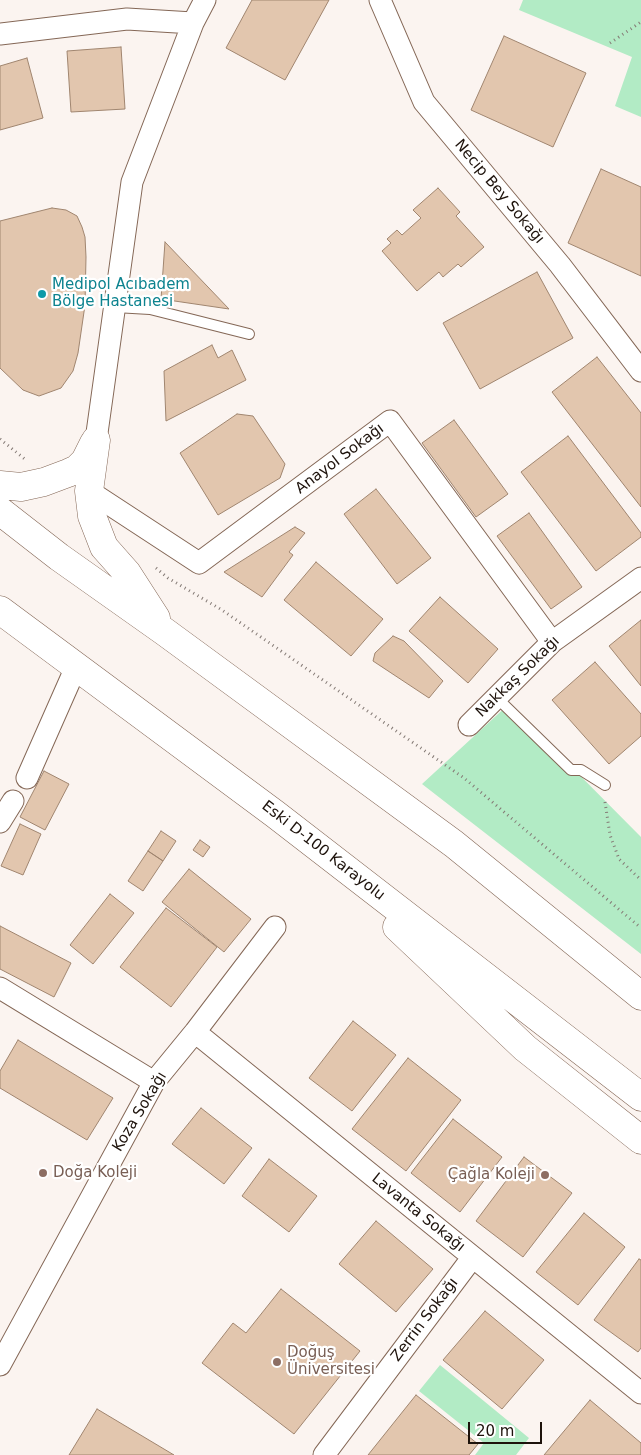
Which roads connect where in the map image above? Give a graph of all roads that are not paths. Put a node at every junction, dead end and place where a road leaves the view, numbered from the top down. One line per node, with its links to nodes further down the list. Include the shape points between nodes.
1 (205, 0): 3 (street)
2 (380, 0): 7 (street, Necip Bey Sokağı, via 424,102 560,264)
3 (192, 23): 4 (street, via 127,19); 5 (street, via 132,182)
4 (0, 34)
5 (115, 307): 6 (lane, via 150,309); 8 (street)
6 (249, 334)
7 (641, 371)
8 (96, 440): 9 (highway, via 77,469 21,487); 10 (highway)
9 (0, 485)
10 (89, 491): 14 (highway, via 92,516 104,547 127,573); 15 (street, Anayol Sokağı, via 199,563 390,421)
11 (0, 511): 14 (highway)
12 (641, 578): 15 (street, Nakkaş Sokağı)
13 (0, 610): 16 (highway, Eski D-100 Karayolu)
14 (165, 632): 26 (highway, via 454,844)
15 (552, 642): 17 (street, Nakkaş Sokağı)
16 (76, 667): 19 (street); 22 (highway, Eski D-100 Karayolu)
17 (496, 698): 18 (street, Nakkaş Sokağı); 20 (lane, via 571,770 581,770)
18 (469, 725)
19 (27, 778)
20 (604, 785)
21 (13, 801): 23 (street)
22 (275, 814): 28 (highway); 30 (highway, Eski D-100 Karayolu)
23 (0, 822)
24 (276, 927): 27 (street, Koza Sokağı)
25 (0, 988): 29 (street)
26 (641, 996)
27 (195, 1032): 29 (street, Koza Sokağı); 33 (street, Lavanta Sokağı)
28 (525, 1048): 31 (highway); 32 (highway)
29 (154, 1082): 34 (street, Koza Sokağı)
30 (641, 1097)
31 (641, 1140)
32 (641, 1155)
33 (472, 1258): 35 (street, Lavanta Sokağı); 36 (street, Zerrin Sokağı)
34 (0, 1365)
35 (641, 1393)
36 (324, 1455)

